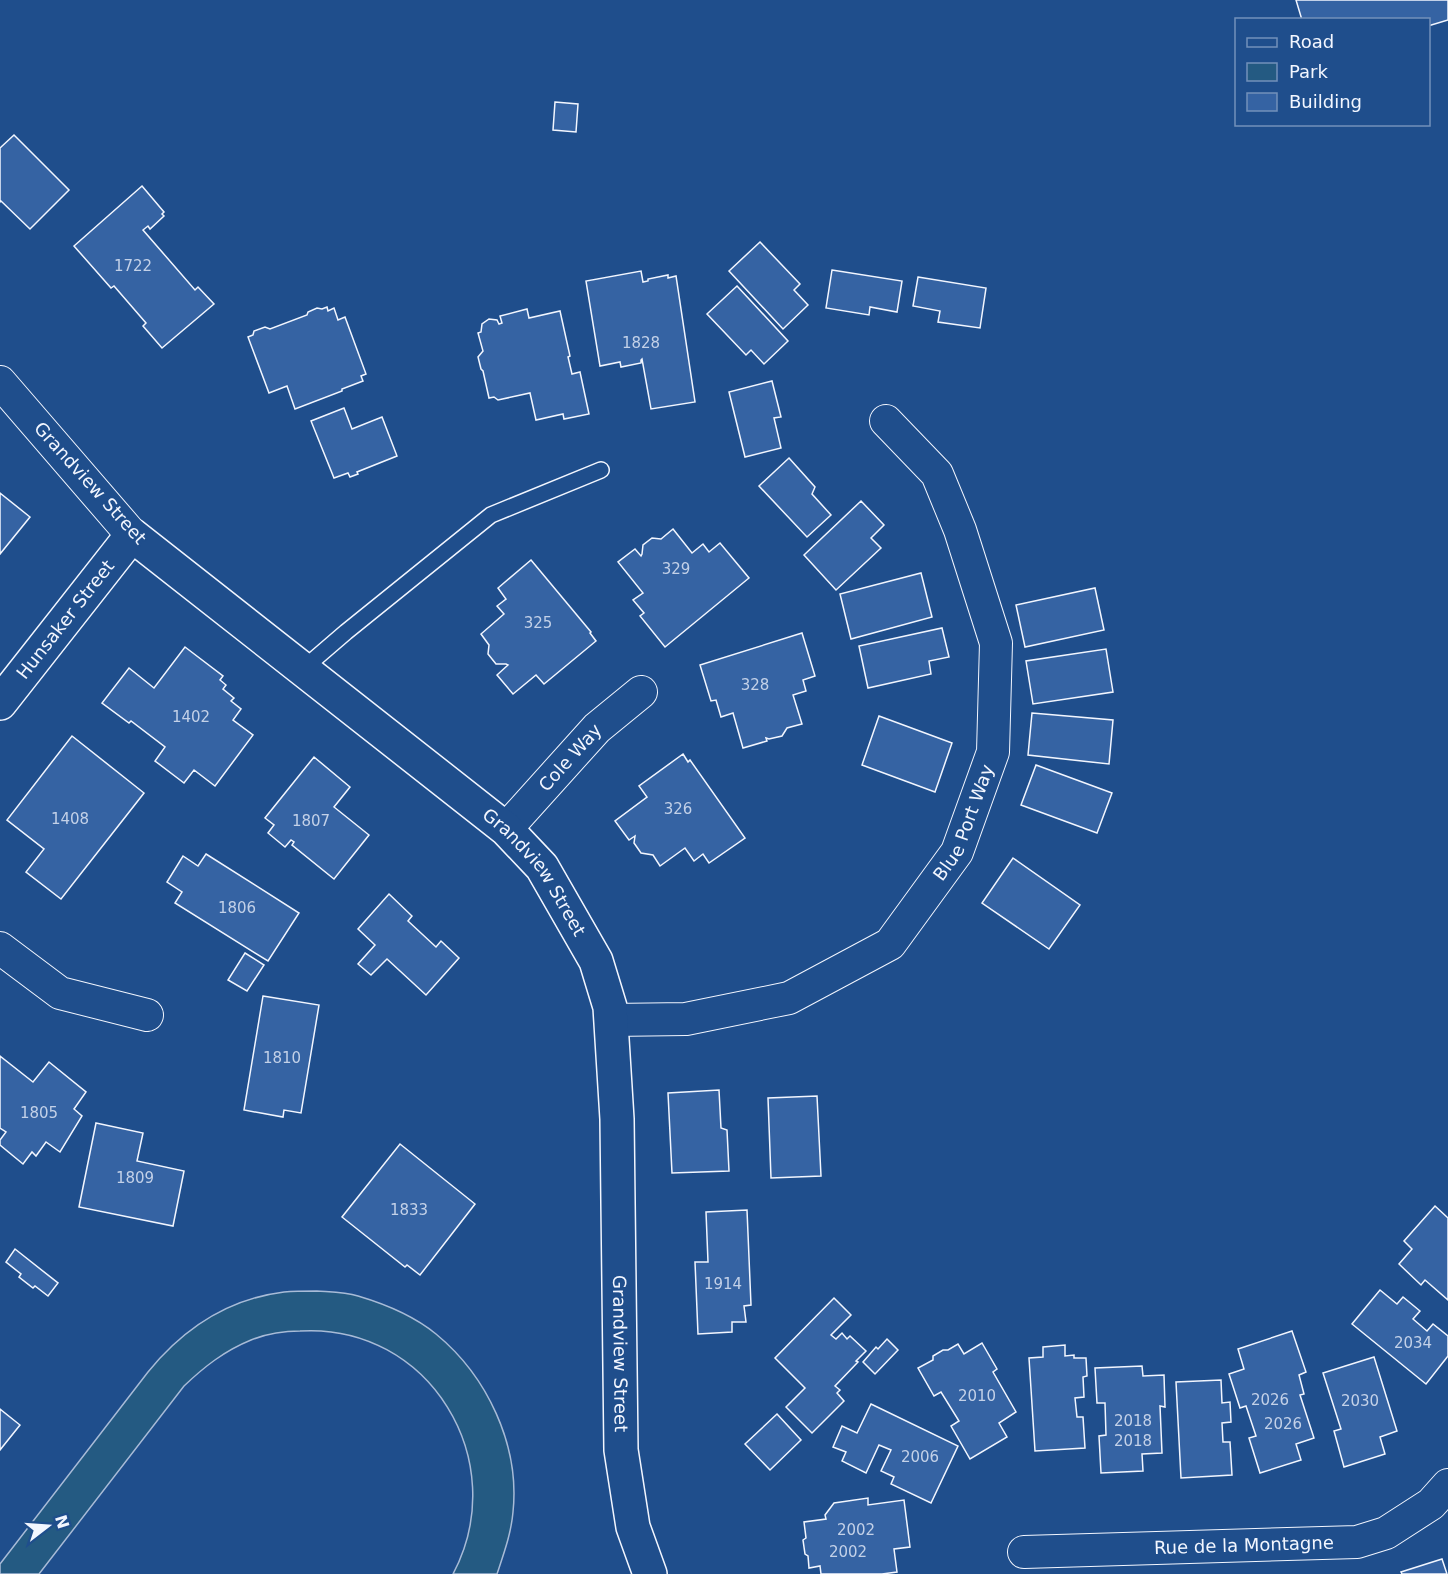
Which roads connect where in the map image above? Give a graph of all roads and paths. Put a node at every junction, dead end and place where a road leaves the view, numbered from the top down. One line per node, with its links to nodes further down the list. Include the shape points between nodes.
1 (0, 382): 4 (street, Grandview Street)
2 (885, 421): 11 (street, Blue Port Way, via 937,474 960,530 996,643 993,752 957,852 890,944 789,998 686,1018)
3 (601, 470): 5 (lane, via 491,515)
4 (132, 535): 5 (main road, Grandview Street); 7 (main road, Hunsaker Street)
5 (303, 669): 8 (main road, Grandview Street)
6 (640, 692): 8 (street, Cole Way, via 597,728)
7 (0, 703)
8 (506, 829): 11 (main road, Grandview Street, via 542,867 596,961)
9 (0, 948): 10 (street, via 60,993)
10 (147, 1015)
11 (611, 1020): 14 (main road, Grandview Street, via 617,1119 621,1450 633,1527)
12 (1448, 1485): 13 (street, Rue de la Montagne, via 1431,1504 1386,1533 1357,1542)
13 (1024, 1552)
14 (650, 1574)

